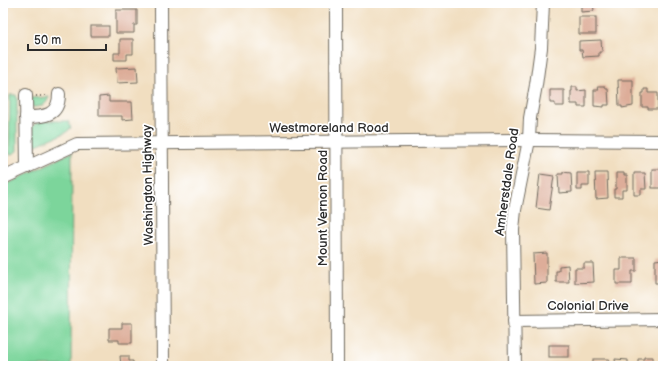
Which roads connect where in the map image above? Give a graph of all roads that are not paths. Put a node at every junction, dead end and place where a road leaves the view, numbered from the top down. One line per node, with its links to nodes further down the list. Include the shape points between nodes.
1 (161, 3): 10 (street, Washington Highway)
2 (336, 3): 8 (street, Mount Vernon Road)
3 (543, 3): 7 (street, Amherstdale Road, via 541,48)
4 (28, 95): 6 (street)
5 (54, 95): 6 (street, via 57,106 49,114)
6 (26, 117): 11 (street)
7 (529, 140): 8 (street, Westmoreland Road); 9 (street, Westmoreland Road); 14 (street, Amherstdale Road, via 513,230)
8 (337, 142): 10 (street, Westmoreland Road); 16 (street, Mount Vernon Road)
9 (663, 142)
10 (162, 143): 11 (street, Westmoreland Road, via 77,144); 15 (street, Washington Highway)
11 (27, 167): 12 (street, Westmoreland Road)
12 (3, 178)
13 (663, 320): 14 (street, Colonial Drive)
14 (514, 321): 17 (street, Amherstdale Road)
15 (163, 366)
16 (337, 366)
17 (515, 366)

